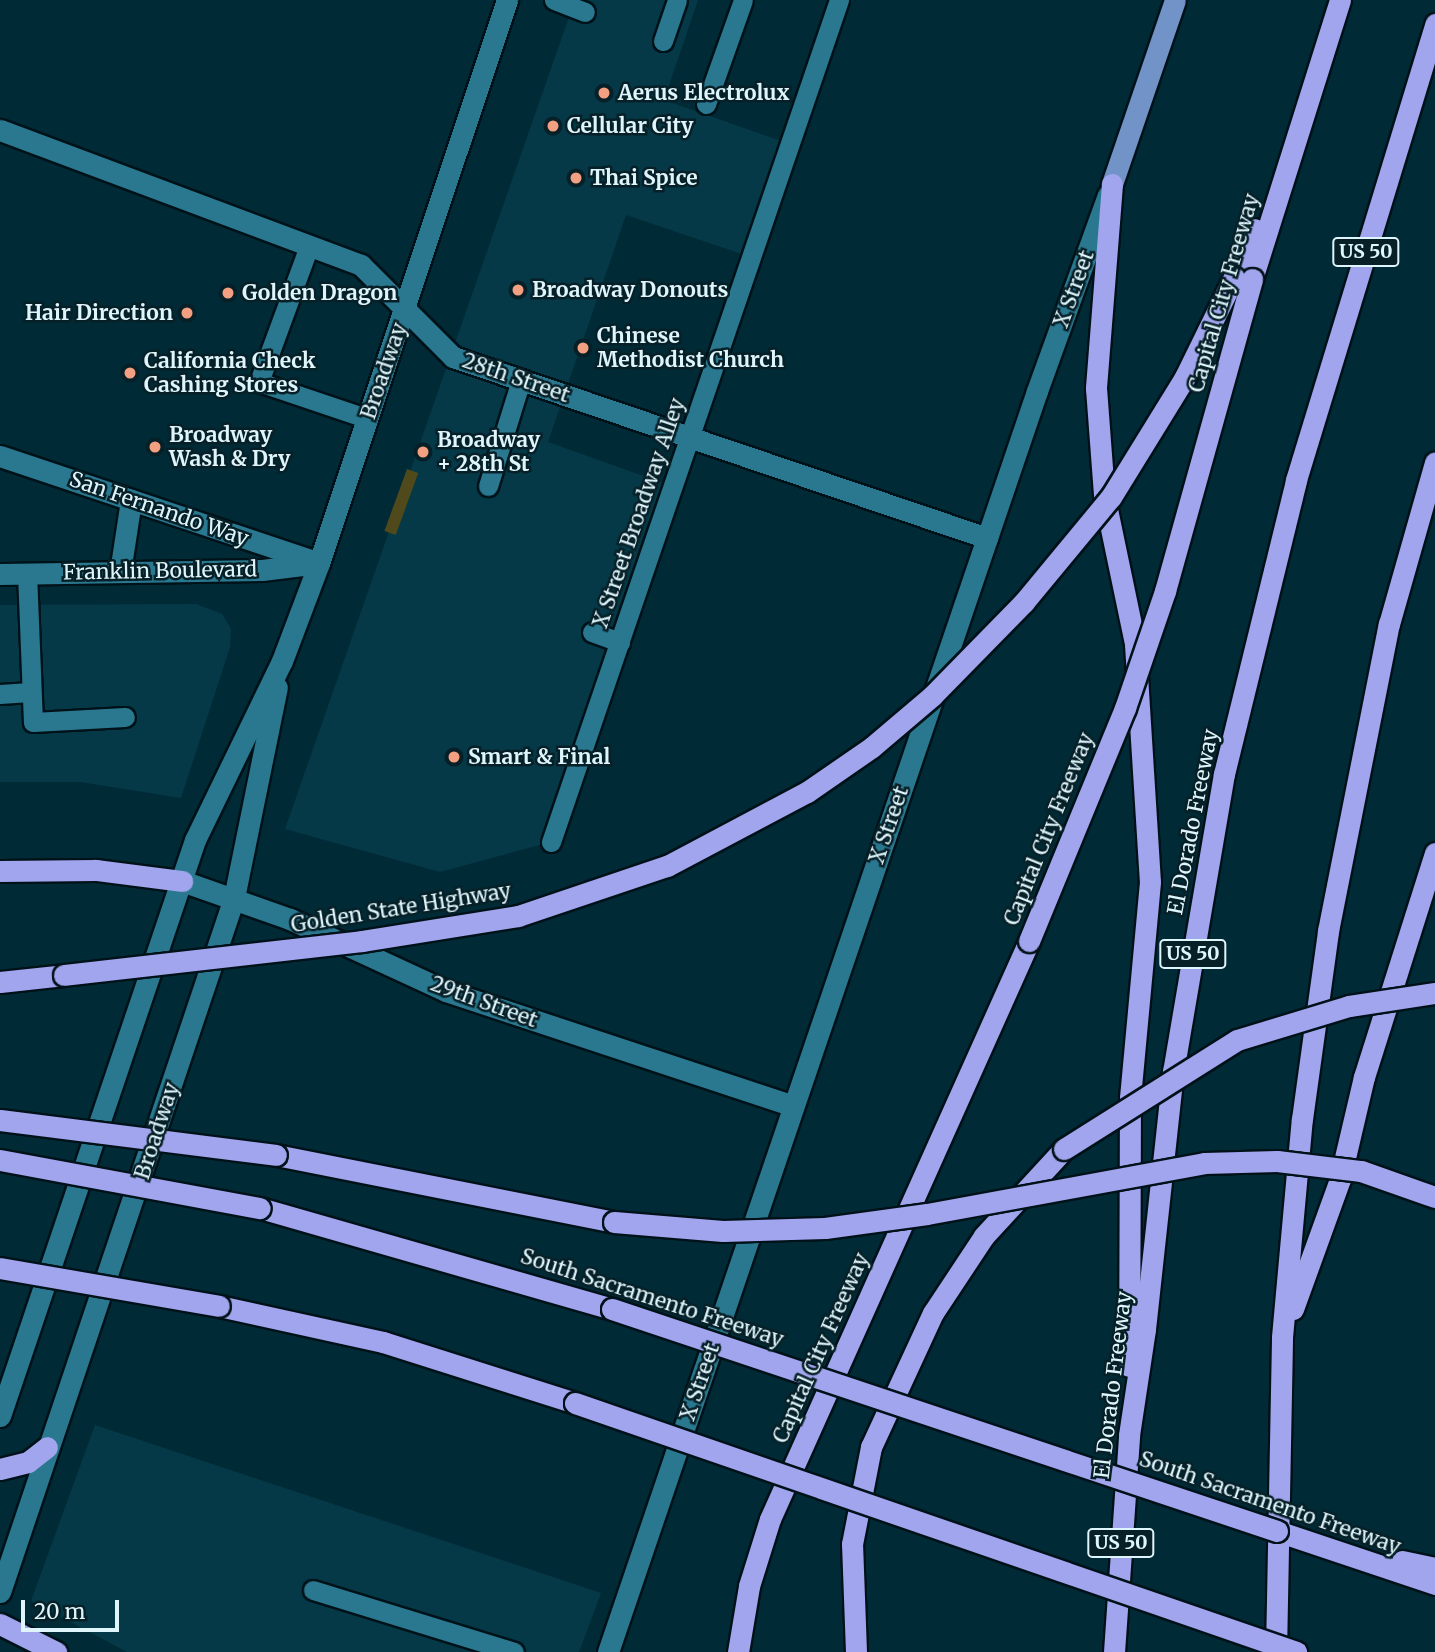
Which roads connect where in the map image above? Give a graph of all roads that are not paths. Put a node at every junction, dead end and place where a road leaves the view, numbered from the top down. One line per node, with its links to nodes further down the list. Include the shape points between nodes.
1 (507, 0): 16 (main road, Broadway)
2 (554, 0): 8 (lane)
3 (677, 0): 10 (lane)
4 (743, 0): 11 (lane)
5 (839, 0): 19 (lane, X Street Broadway Alley)
6 (1175, 0): 13 (main road, X Street)
7 (1340, 0): 15 (highway, Capital City Freeway)
8 (585, 12)
9 (1435, 24): 49 (highway, El Dorado Freeway / US 50, via 1296,480 1224,774 1173,1072)
10 (663, 41)
11 (706, 104)
12 (0, 130): 14 (main road, 28th Street)
13 (1112, 184): 24 (main road, X Street); 49 (highway, via 1097,415 1104,495 1135,644 1150,882 1130,1098)
14 (309, 246): 16 (main road, 28th Street, via 361,265); 18 (lane, via 259,382)
15 (1243, 278): 40 (highway, Golden State Highway, bridge, via 1111,497 1033,592 933,695 872,747 807,792 667,866 517,916 362,941); 62 (highway, Capital City Freeway, bridge, via 1165,591 1125,708 1029,941 770,1519 748,1586)
16 (405, 309): 17 (main road, 28th Street, via 453,357); 18 (main road, Broadway)
17 (521, 380): 19 (main road, 28th Street); 22 (lane)
18 (368, 419): 25 (main road, Broadway)
19 (689, 437): 24 (main road, 28th Street); 30 (lane, X Street Broadway Alley, via 647,541)
20 (0, 456): 23 (main road, San Fernando Way)
21 (1435, 462): 47 (highway, via 1389,624 1328,931 1301,1119)
22 (488, 486)
23 (131, 500): 25 (main road, San Fernando Way); 26 (main road)
24 (987, 538): 42 (main road, X Street)
25 (319, 563): 26 (main road, Franklin Boulevard, via 262,570); 31 (main road, Broadway)
26 (120, 572): 27 (main road, Franklin Boulevard)
27 (26, 573): 28 (main road, Franklin Boulevard); 32 (lane)
28 (0, 574)
29 (592, 632): 30 (lane)
30 (620, 642): 35 (lane, X Street Broadway Alley)
31 (282, 661): 38 (main road, Broadway, via 195,840); 39 (main road, Broadway)
32 (30, 692): 33 (lane); 34 (lane, via 33,722)
33 (0, 694)
34 (125, 717)
35 (551, 842)
36 (1435, 853): 47 (highway, via 1368,1064 1340,1179)
37 (0, 871): 38 (highway, via 96,870)
38 (182, 881): 39 (main road, 29th Street); 48 (main road, Broadway)
39 (234, 898): 42 (main road, 29th Street, via 446,991); 50 (main road, Broadway)
40 (0, 982)
41 (1435, 993): 63 (highway, bridge, via 1349,1006 1237,1040 1064,1149 984,1236 933,1313 871,1447 852,1544)
42 (793, 1106): 61 (main road, X Street)
43 (0, 1119): 45 (highway, bridge, via 276,1155 614,1222 723,1231 825,1228 927,1214 1204,1163 1277,1161 1361,1171)
44 (0, 1160): 52 (highway, South Sacramento Freeway, bridge, via 260,1208 612,1309)
45 (1435, 1197)
46 (0, 1268): 58 (highway, bridge, via 219,1306 383,1342 575,1403)
47 (1282, 1337): 65 (highway)
48 (0, 1416)
49 (1129, 1435): 64 (highway, El Dorado Freeway / US 50)
50 (47, 1447): 51 (highway, via 28,1462); 56 (main road, Broadway)
51 (0, 1469)
52 (1277, 1531): 53 (highway); 54 (highway, South Sacramento Freeway)
53 (1435, 1568)
54 (1435, 1584)
55 (313, 1590): 60 (lane)
56 (0, 1592)
57 (0, 1624): 59 (highway)
58 (1255, 1638): 66 (highway, bridge); 67 (highway, bridge)
59 (51, 1649)
60 (514, 1652)
61 (608, 1652)
62 (738, 1652)
63 (856, 1652)
64 (1114, 1652)
65 (1276, 1652)
66 (1284, 1652)
67 (1296, 1652)

